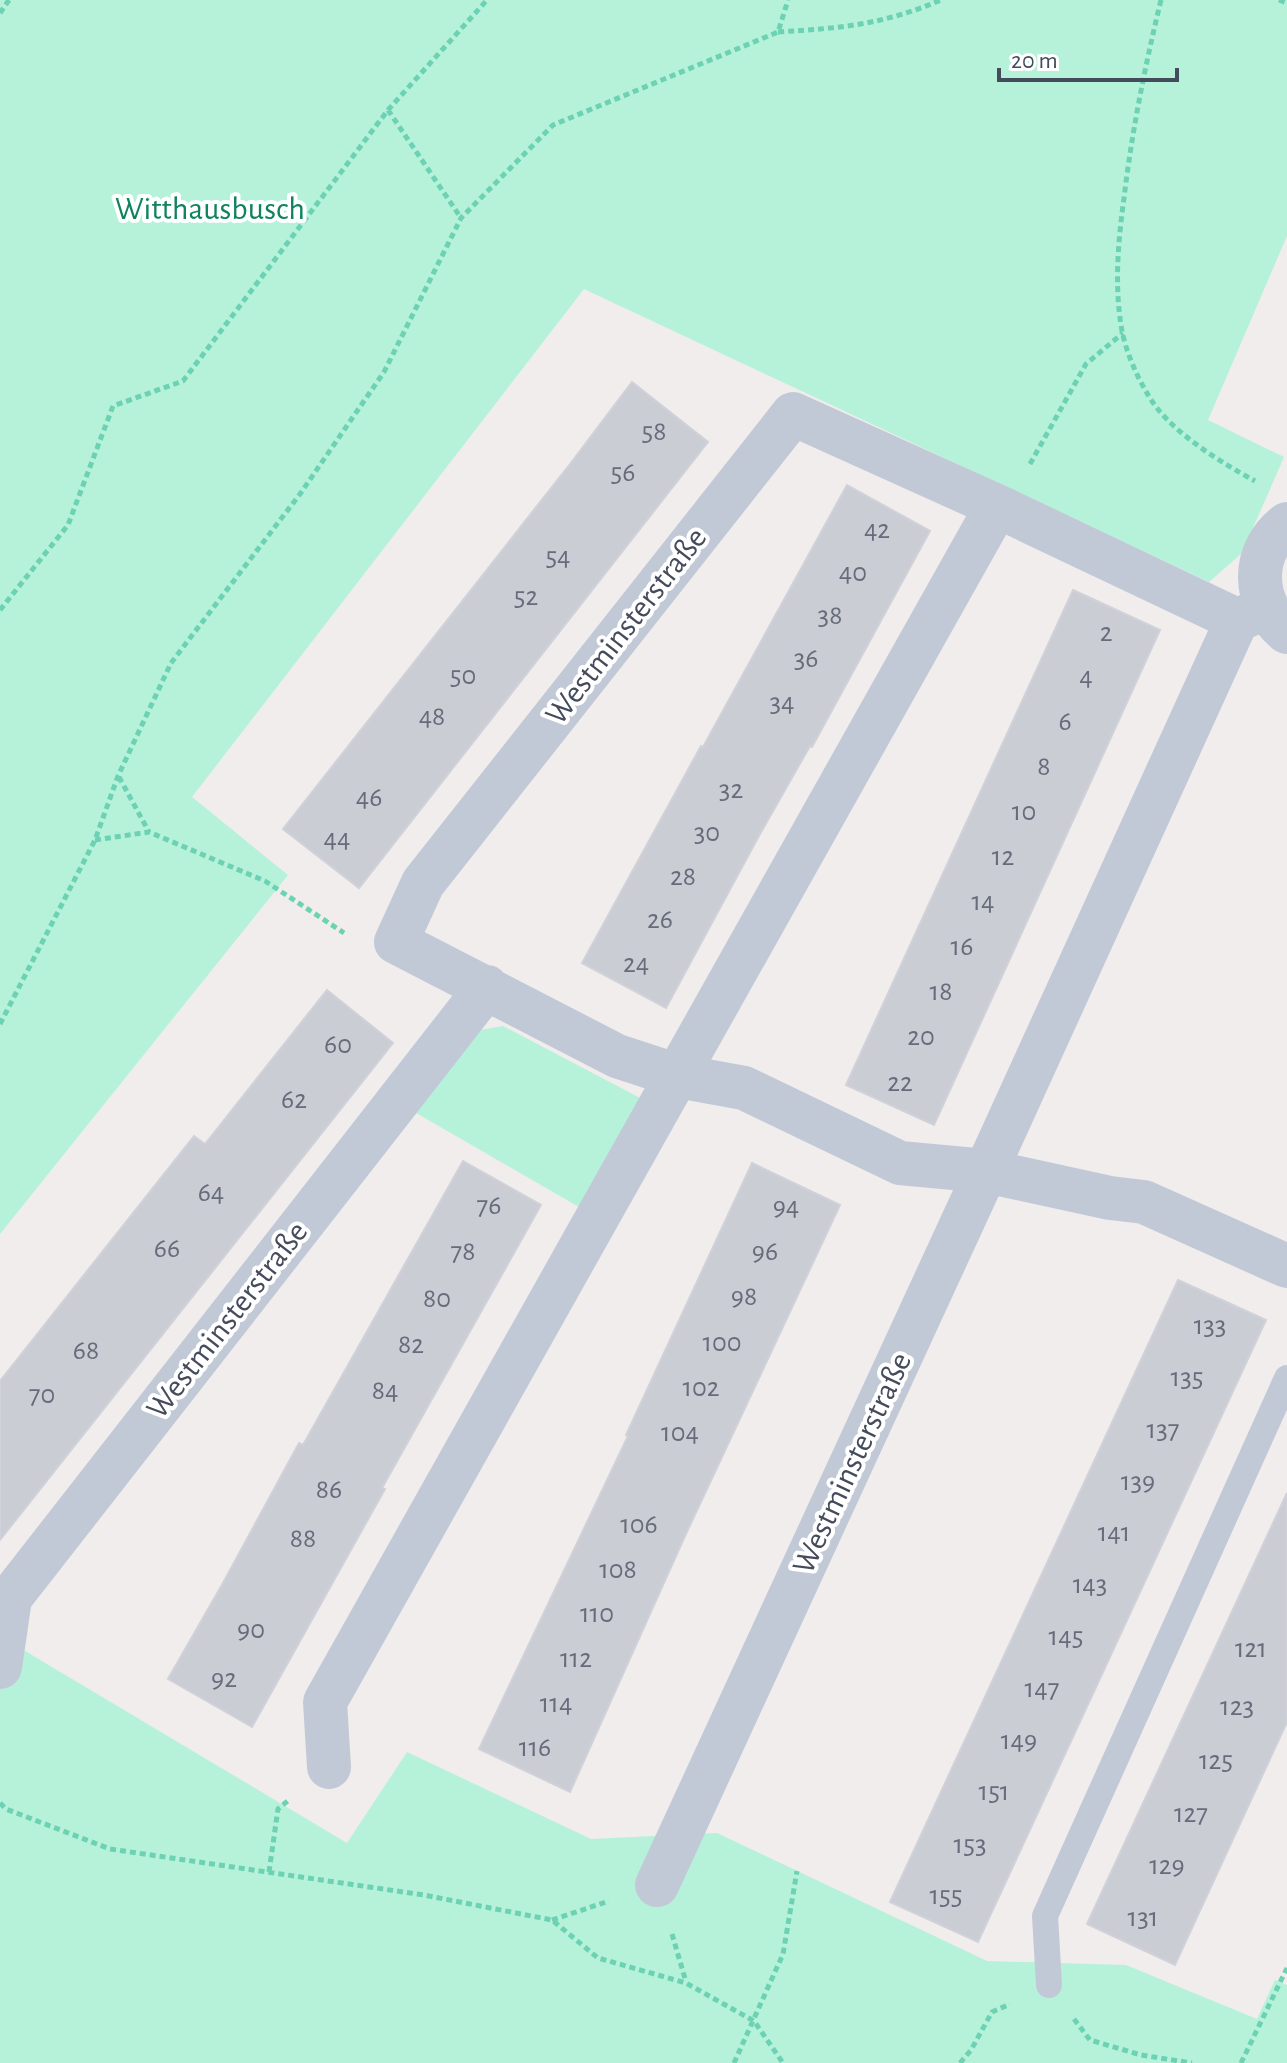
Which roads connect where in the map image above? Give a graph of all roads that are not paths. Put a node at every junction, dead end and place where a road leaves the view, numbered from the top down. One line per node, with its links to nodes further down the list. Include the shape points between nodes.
1 (1277, 505): 3 (street, via 1279,530 1260,566)
2 (997, 506): 3 (street, Westminsterstraße); 4 (street, Westminsterstraße, via 793,414 423,883 396,942); 5 (street)
3 (1263, 620): 6 (street, Westminsterstraße)
4 (487, 987): 5 (street, via 617,1056); 9 (street, Westminsterstraße, via 10,1598)
5 (678, 1076): 6 (street, via 744,1088 900,1163); 10 (street, via 325,1702)
6 (986, 1171): 7 (street, via 1144,1202); 11 (street, Westminsterstraße)
7 (1287, 1266)
8 (1287, 1378): 12 (lane, via 1045,1916)
9 (0, 1667)
10 (329, 1767)
11 (657, 1885)
12 (1049, 1985)

